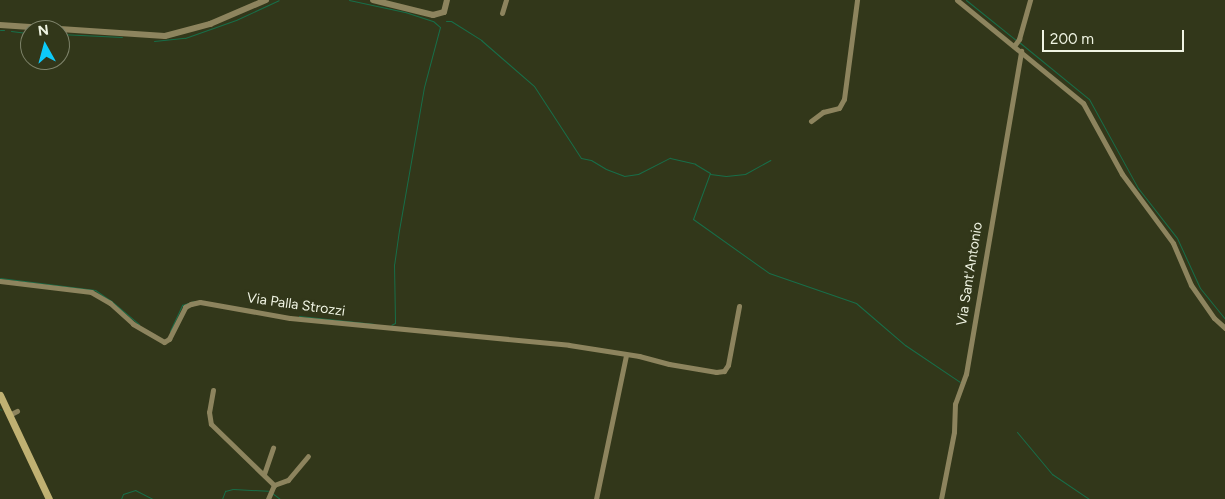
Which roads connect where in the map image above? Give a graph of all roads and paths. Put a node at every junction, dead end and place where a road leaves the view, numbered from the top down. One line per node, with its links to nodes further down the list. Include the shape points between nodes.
1 (266, 0): 9 (street, via 210,24 165,36)
2 (373, 0): 3 (street, via 439,14 445,10)
3 (447, 0)
4 (506, 0): 8 (street)
5 (857, 0): 12 (street, via 844,99 838,108 823,112)
6 (957, 0): 10 (street)
7 (1030, 0): 10 (street)
8 (502, 13)
9 (0, 25)
10 (1016, 42): 11 (street)
11 (1021, 51): 15 (street, via 1084,103 1122,174 1173,243 1195,292); 26 (street, Via Sant'Antonio, via 966,374 955,404 954,432)
12 (812, 121)
13 (0, 281): 16 (street, Via Palla Strozzi, via 91,292 110,303 133,324 164,342 169,339 185,307 197,302 290,318 569,345)
14 (739, 306): 16 (street, Via Palla Strozzi, via 724,371 683,367)
15 (1225, 328)
16 (626, 355): 25 (street)
17 (213, 390): 21 (street, via 209,412 211,424)
18 (0, 395): 23 (main road, via 14,413)
19 (273, 448): 21 (street)
20 (308, 456): 22 (street, via 288,480)
21 (264, 474): 22 (street)
22 (273, 487): 24 (street)
23 (49, 499)
24 (268, 499)
25 (596, 499)
26 (941, 499)

